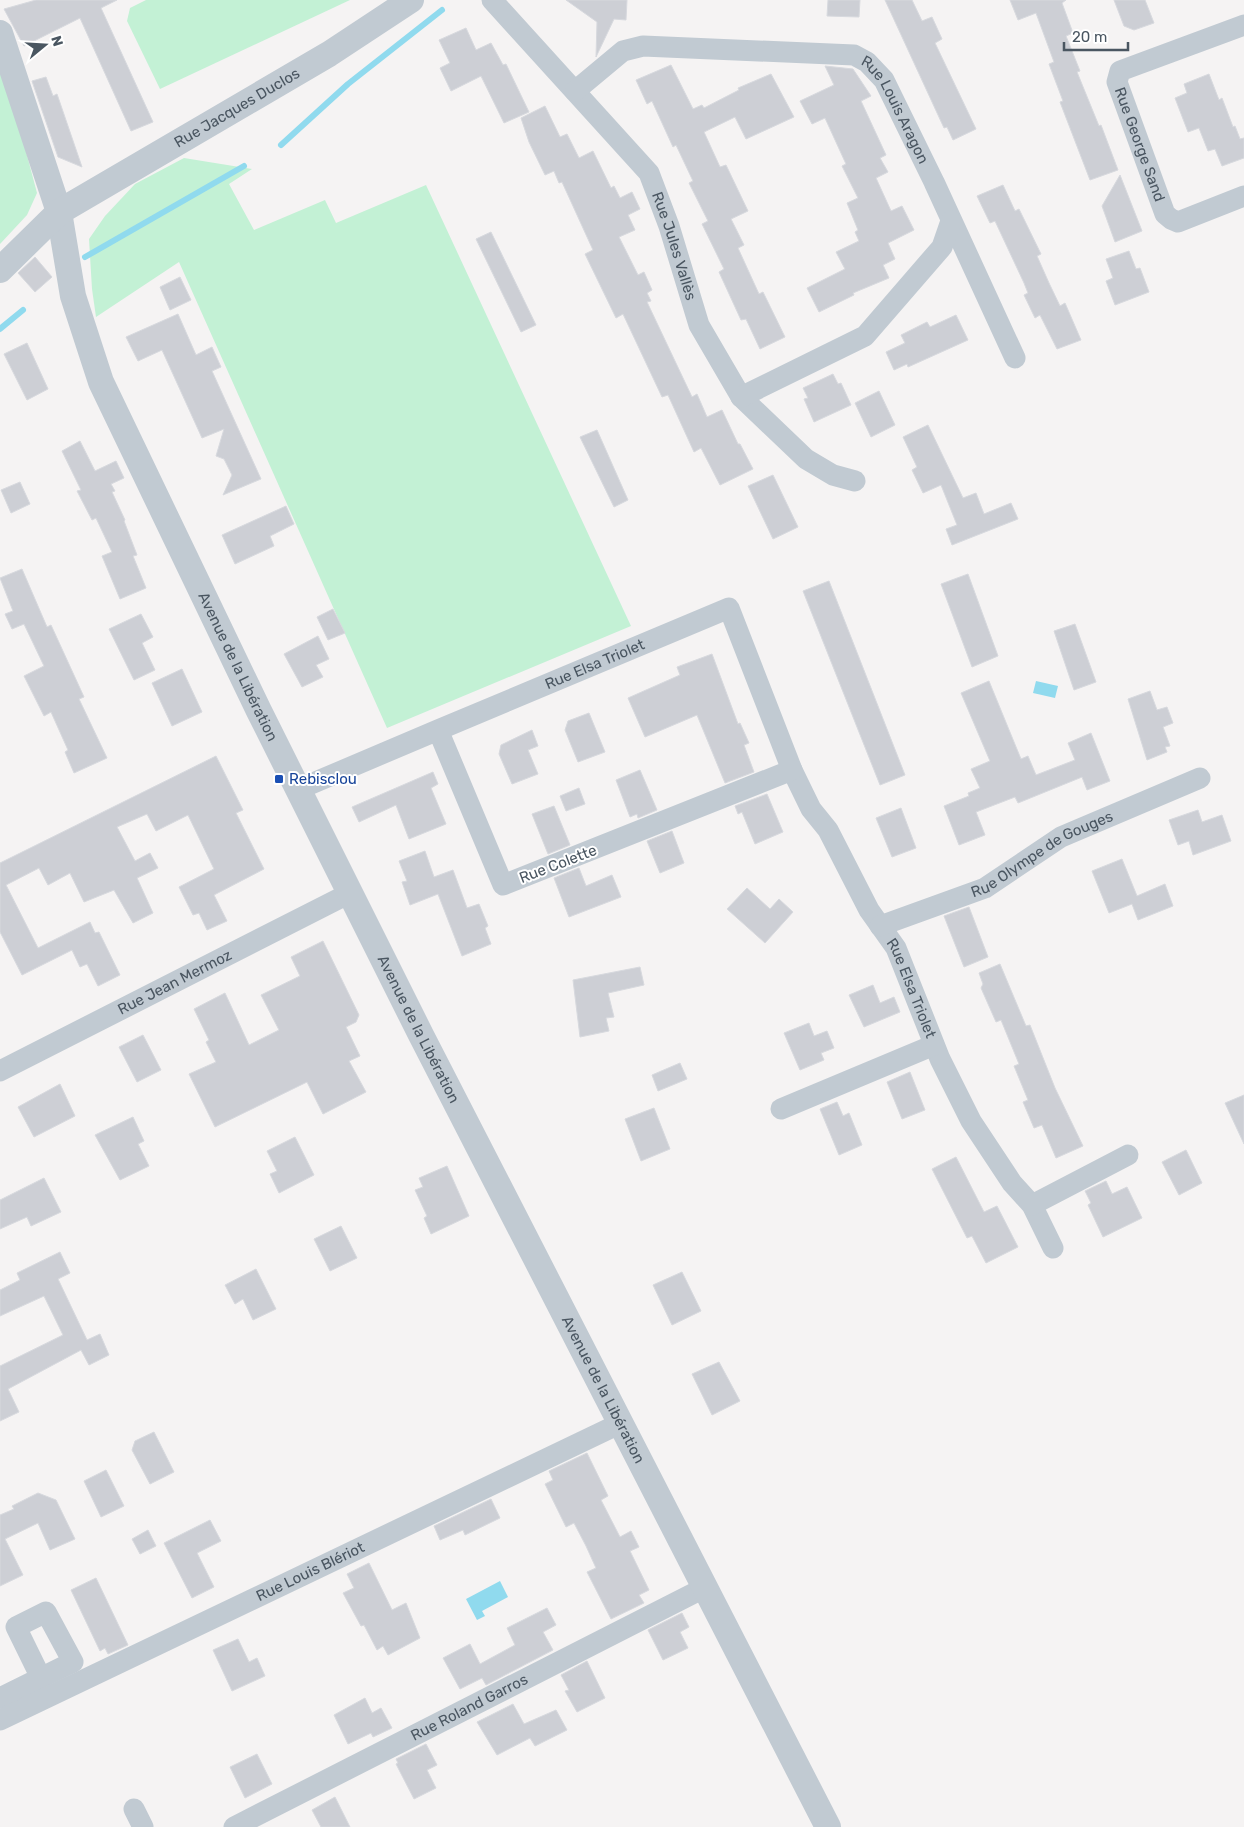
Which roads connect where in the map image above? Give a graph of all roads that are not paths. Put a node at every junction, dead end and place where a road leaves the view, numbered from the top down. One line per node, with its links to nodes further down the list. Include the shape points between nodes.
1 (411, 0): 7 (street, Rue Jacques Duclos, via 329,54)
2 (492, 0): 5 (street, Rue Jules Vallès)
3 (1244, 25): 6 (street, Rue George Sand, via 1120,71 1117,82 1165,214 1170,219 1178,222)
4 (0, 34): 7 (street, Avenue de la Libération)
5 (575, 92): 8 (street, Rue Louis Aragon, via 623,51 643,46 854,55 867,62 884,80); 11 (street, Rue Jules Vallès, via 649,173 699,325)
6 (1244, 196)
7 (59, 212): 9 (street, Rue Jacques Duclos); 16 (street, Avenue de la Libération, via 73,296 101,382)
8 (951, 221): 10 (street, Rue Louis Aragon); 11 (street, via 942,247 865,336)
9 (0, 270)
10 (1016, 358)
11 (741, 397): 12 (street, Rue Jules Vallès, via 806,459 833,475)
12 (855, 481)
13 (438, 730): 14 (street, Rue Colette, via 503,885); 14 (street, Rue Elsa Triolet, via 729,608); 16 (street, Rue Elsa Triolet)
14 (792, 770): 18 (street, Rue Elsa Triolet)
15 (1200, 778): 18 (street, Rue Olympe de Gouges, via 1061,837 985,888)
16 (299, 789): 17 (street, Avenue de la Libération)
17 (350, 893): 20 (street, Rue Jean Mermoz); 25 (street, Avenue de la Libération)
18 (880, 926): 19 (street, Rue Elsa Triolet, via 896,948)
19 (934, 1045): 21 (street); 23 (street, Rue Elsa Triolet, via 970,1121 1012,1183)
20 (0, 1071)
21 (781, 1109)
22 (1128, 1155): 23 (street)
23 (1032, 1205): 24 (street, Rue Elsa Triolet)
24 (1053, 1248)
25 (621, 1423): 26 (street, Avenue de la Libération); 29 (street, Rue Louis Blériot)
26 (704, 1588): 30 (street, Rue Roland Garros); 31 (street, Avenue de la Libération)
27 (41, 1678): 28 (street)
28 (0, 1698)
29 (0, 1720)
30 (234, 1827)
31 (828, 1827)

